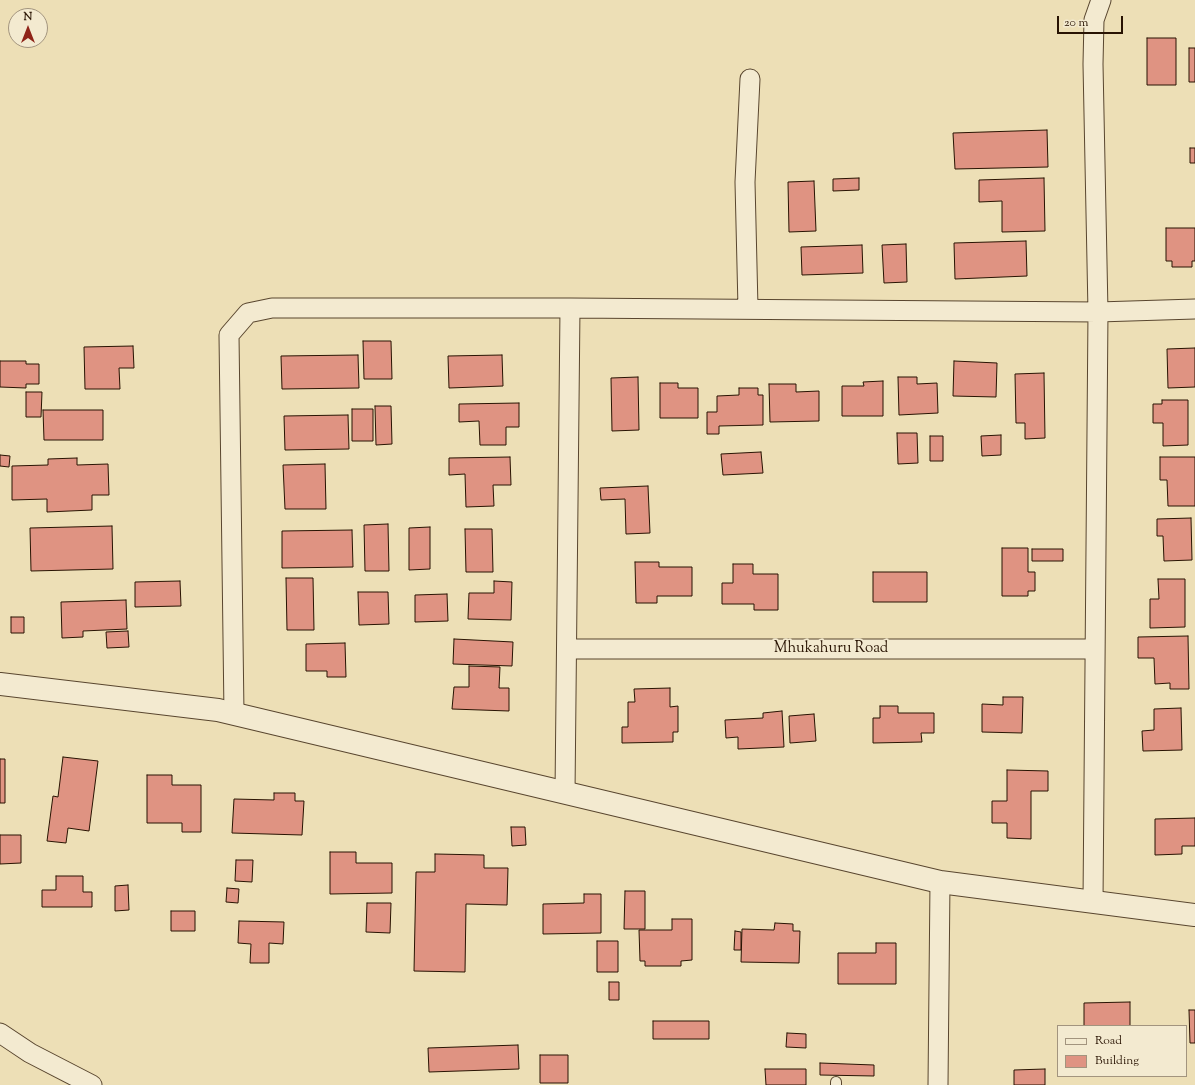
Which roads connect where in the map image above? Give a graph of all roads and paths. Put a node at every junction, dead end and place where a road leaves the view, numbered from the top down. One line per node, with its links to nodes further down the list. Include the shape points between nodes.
1 (1101, 0): 6 (street, via 1094,20 1092,64)
2 (750, 79): 4 (street, via 745,182)
3 (570, 308): 4 (street); 7 (street); 10 (street, via 272,308 248,313 229,335)
4 (748, 308): 6 (street)
5 (1195, 309): 6 (street)
6 (1098, 312): 8 (street)
7 (567, 650): 8 (street, Mhukahuru Road); 11 (street)
8 (1095, 650): 13 (street)
9 (0, 684): 10 (street)
10 (234, 714): 11 (street)
11 (564, 793): 12 (street)
12 (940, 882): 13 (street); 17 (street)
13 (1092, 902): 14 (street)
14 (1195, 915)
15 (0, 1033): 16 (street, via 30,1053)
16 (92, 1085)
17 (938, 1085)

